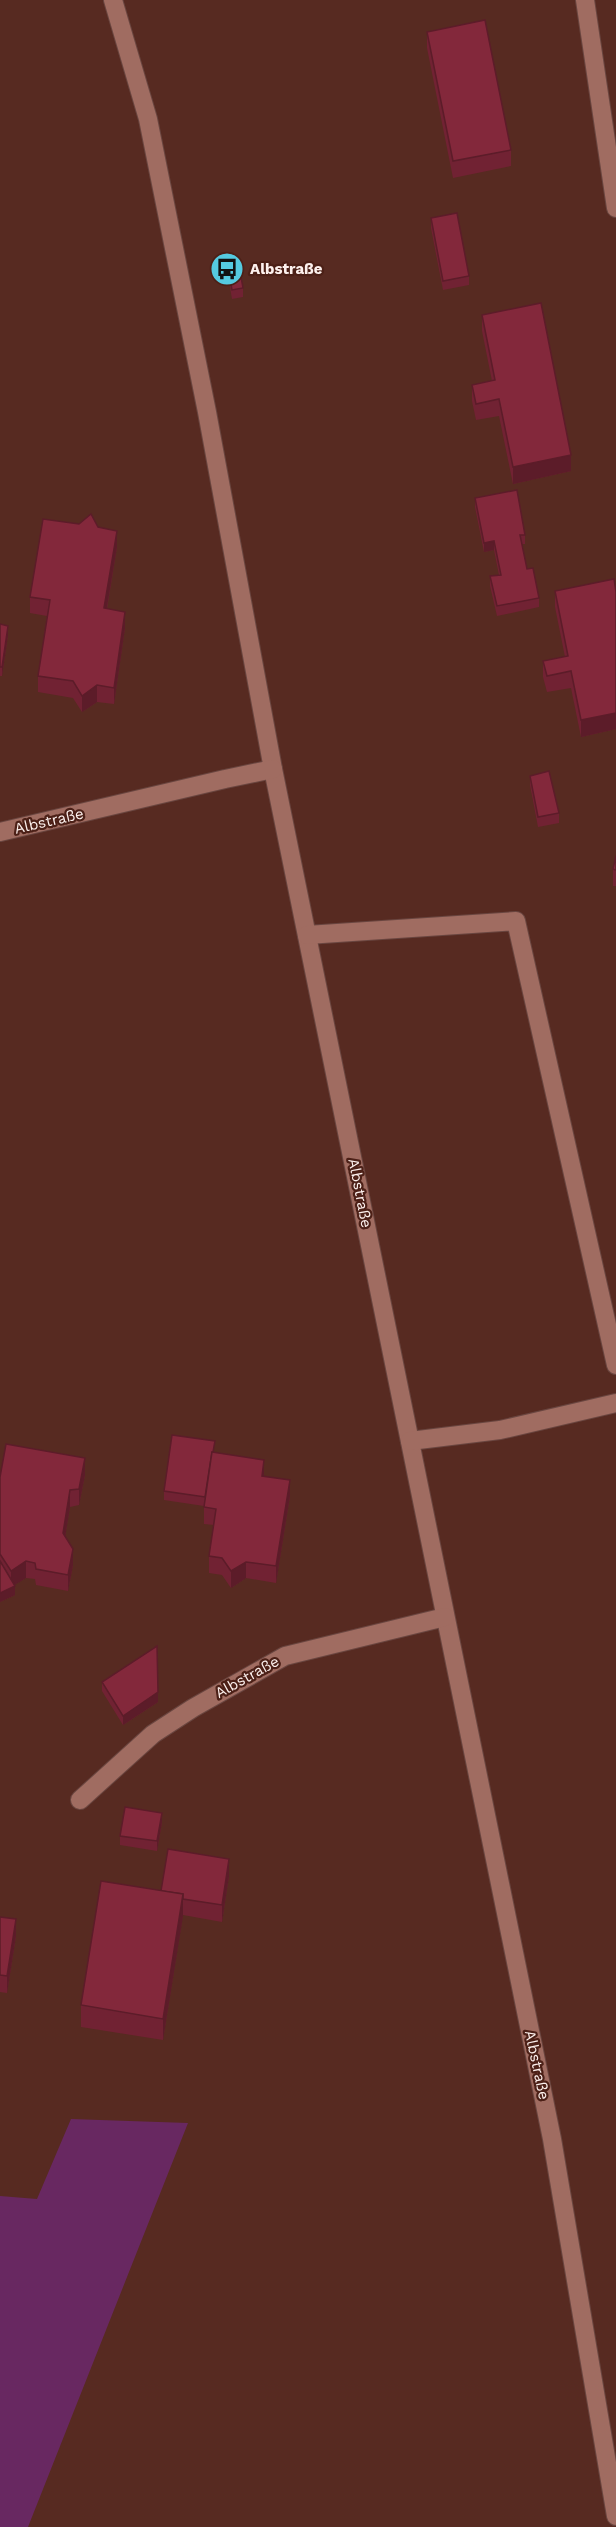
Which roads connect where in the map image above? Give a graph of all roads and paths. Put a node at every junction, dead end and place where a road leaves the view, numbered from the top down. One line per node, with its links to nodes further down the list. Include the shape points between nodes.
1 (113, 0): 4 (street, Albstraße, via 148,119)
2 (585, 0): 3 (street)
3 (616, 208)
4 (273, 769): 5 (street, Albstraße); 6 (street, Albstraße)
5 (0, 832)
6 (307, 935): 7 (street, via 516,921); 9 (street, Albstraße)
7 (616, 1365)
8 (616, 1402): 9 (street, via 500,1430)
9 (410, 1441): 10 (street, Albstraße)
10 (445, 1617): 11 (street, Albstraße, via 285,1656 153,1734); 12 (street, Albstraße, via 552,2139)
11 (80, 1800)
12 (616, 2516)

